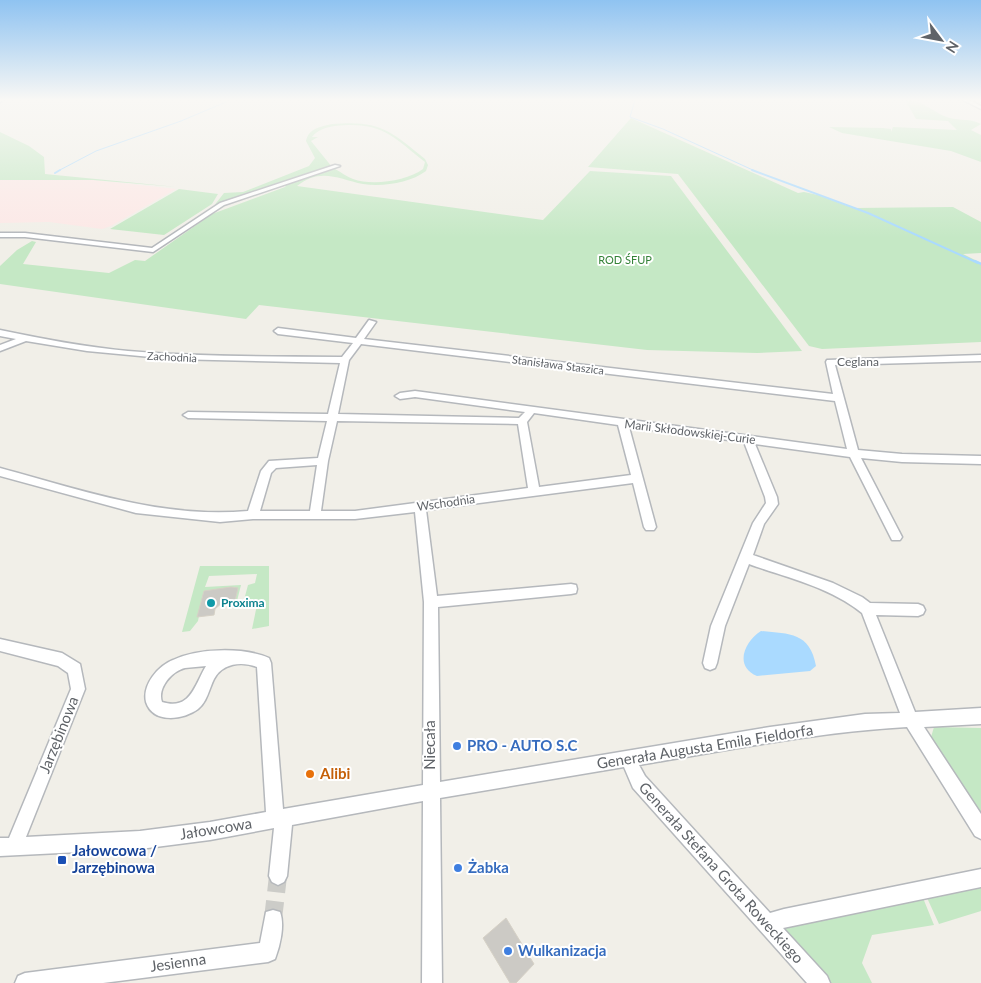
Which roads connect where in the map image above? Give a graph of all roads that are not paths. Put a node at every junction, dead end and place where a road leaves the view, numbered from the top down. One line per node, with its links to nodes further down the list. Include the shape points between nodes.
1 (335, 168): 2 (street, via 222,204 152,250)
2 (0, 235)
3 (372, 322): 7 (street)
4 (278, 331): 7 (street, Stanisława Staszica)
5 (0, 333): 6 (street, Zachodnia)
6 (24, 339): 8 (street); 10 (street, Zachodnia, via 142,356)
7 (356, 342): 10 (street); 12 (street, Stanisława Staszica)
8 (0, 348)
9 (981, 358): 12 (street, Ceglana, via 830,362)
10 (345, 360): 15 (street)
11 (400, 396): 13 (street, Marii Skłodowskiej-Curie, via 415,394)
12 (838, 398): 19 (street, Ceglana)
13 (531, 411): 16 (street); 17 (street, Marii Skłodowskiej-Curie)
14 (188, 415): 15 (street)
15 (333, 419): 16 (street); 21 (street)
16 (522, 421): 24 (street)
17 (623, 424): 18 (street, Marii Skłodowskiej-Curie); 23 (street)
18 (748, 440): 19 (street, Marii Skłodowskiej-Curie); 30 (street, via 772,504 759,523)
19 (853, 453): 20 (street, Marii Skłodowskiej-Curie); 29 (street, Ceglana)
20 (981, 460)
21 (323, 462): 26 (street, via 273,464 266,471); 27 (street)
22 (0, 472): 26 (street, Wschodnia, via 136,509 220,518)
23 (638, 478): 24 (street, Wschodnia); 28 (street)
24 (534, 491): 25 (street, Wschodnia)
25 (420, 507): 27 (street, Wschodnia, via 355,515); 32 (street, Niecała)
26 (253, 515): 27 (street, Wschodnia)
27 (315, 515)
28 (650, 528)
29 (896, 537)
30 (747, 558): 33 (street, via 853,597); 37 (street, via 718,626)
31 (571, 589): 32 (street)
32 (431, 602): 41 (street, Niecała)
33 (867, 609): 34 (street); 39 (street)
34 (918, 610)
35 (0, 644): 44 (street, Jarzębinowa, via 62,660 76,669 78,690)
36 (232, 658): 36 (street, via 176,664 157,680 152,694 154,700 162,709 185,707 199,697 214,668); 42 (street, via 256,658 264,663)
37 (710, 663)
38 (981, 716): 39 (street, Generała Augusta Emila Fieldorfa)
39 (910, 718): 40 (street, Generała Augusta Emila Fieldorfa, via 865,722); 43 (street)
40 (628, 759): 41 (street, Generała Augusta Emila Fieldorfa); 48 (street, Generała Stefana Grota Roweckiego, via 639,782)
41 (430, 792): 42 (street, Jałowcowa); 49 (street, Niecała)
42 (280, 819): 44 (street, Jałowcowa, via 140,840); 45 (street)
43 (981, 830)
44 (7, 846)
45 (278, 876)
46 (981, 878): 48 (street)
47 (273, 919): 50 (street, Jesienna, via 268,952)
48 (767, 924): 51 (street, Generała Stefana Grota Roweckiego)
49 (431, 982)
50 (25, 983)
51 (820, 983)

